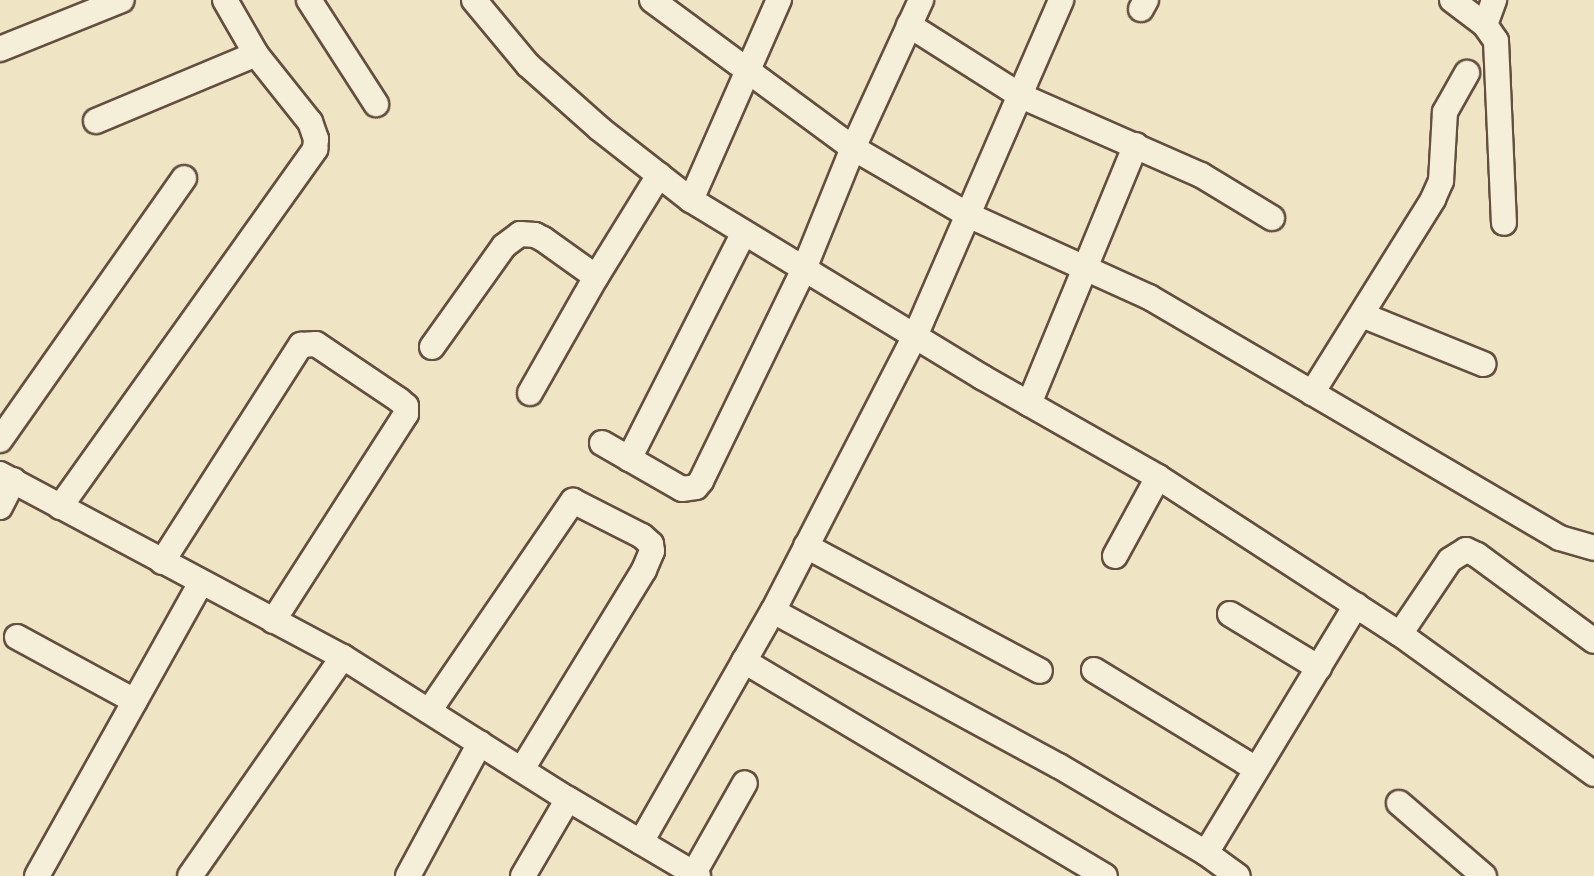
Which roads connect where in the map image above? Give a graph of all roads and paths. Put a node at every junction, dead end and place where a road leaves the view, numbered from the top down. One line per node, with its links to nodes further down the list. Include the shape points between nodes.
1 (122, 0): 13 (street)
2 (225, 0): 14 (street)
3 (309, 0): 18 (street)
4 (474, 0): 22 (street, via 528,65)
5 (652, 0): 15 (street)
6 (779, 0): 15 (street)
7 (920, 0): 11 (street)
8 (1061, 0): 17 (street)
9 (1452, 0): 12 (street)
10 (1494, 0): 12 (street)
11 (909, 25): 17 (street); 21 (street)
12 (1485, 25): 27 (street, via 1496,41)
13 (0, 49)
14 (256, 54): 19 (street); 45 (street, via 310,122 315,149)
15 (747, 72): 21 (street); 24 (street)
16 (1467, 73): 32 (street, via 1445,112 1441,181)
17 (1021, 96): 20 (street); 25 (street)
18 (376, 104)
19 (96, 121)
20 (1136, 145): 26 (street, via 1200,175); 29 (street)
21 (853, 148): 25 (street); 30 (street)
22 (659, 175): 24 (street); 31 (street)
23 (184, 178): 39 (street)
24 (691, 200): 28 (street)
25 (968, 215): 29 (street); 33 (street)
26 (1272, 218)
27 (1504, 223)
28 (743, 234): 30 (street); 41 (street)
29 (1086, 268): 37 (street, via 1149,297); 38 (street)
30 (804, 269): 33 (street); 41 (street, via 696,487 682,489)
31 (596, 277): 34 (street, via 543,239 520,234 504,246); 36 (street)
32 (1362, 315): 35 (street); 37 (street)
33 (916, 334): 38 (street); 46 (street)
34 (432, 347)
35 (1483, 364)
36 (530, 393)
37 (1312, 393): 47 (street, via 1560,538)
38 (1029, 404): 43 (street)
39 (0, 440)
40 (602, 443): 41 (street)
41 (629, 459)
42 (7, 477): 44 (street); 45 (street)
43 (1158, 477): 48 (street); 51 (street)
44 (0, 507)
45 (60, 507): 49 (street)
46 (806, 546): 52 (street); 62 (street)
47 (1594, 548)
48 (1115, 556)
49 (162, 562): 50 (street); 54 (street, via 301,345 316,344 399,400 406,406 406,414)
50 (201, 583): 54 (street); 63 (street)
51 (1356, 606): 55 (street); 60 (street)
52 (773, 611): 59 (street); 73 (street, via 1059,766)
53 (1230, 614): 60 (street)
54 (273, 621): 58 (street)
55 (1400, 634): 57 (street, via 1450,560 1466,550); 68 (street)
56 (17, 637): 63 (street)
57 (1594, 641)
58 (343, 657): 64 (street); 76 (street)
59 (744, 661): 72 (street); 79 (street)
60 (1319, 668): 67 (street)
61 (1094, 670): 67 (street)
62 (1040, 671)
63 (135, 701): 75 (street)
64 (429, 711): 65 (street); 66 (street, via 573,501 642,536 652,551 644,570)
65 (480, 743): 66 (street); 77 (street)
66 (522, 769): 70 (street)
67 (1256, 769): 73 (street)
68 (1594, 774)
69 (745, 783): 74 (street)
70 (568, 799): 72 (street); 78 (street)
71 (1399, 803): 81 (street)
72 (641, 842): 74 (street)
73 (1206, 853): 80 (street)
74 (696, 875)
75 (37, 876)
76 (190, 876)
77 (408, 876)
78 (523, 876)
79 (1105, 876)
80 (1238, 876)
81 (1484, 876)

